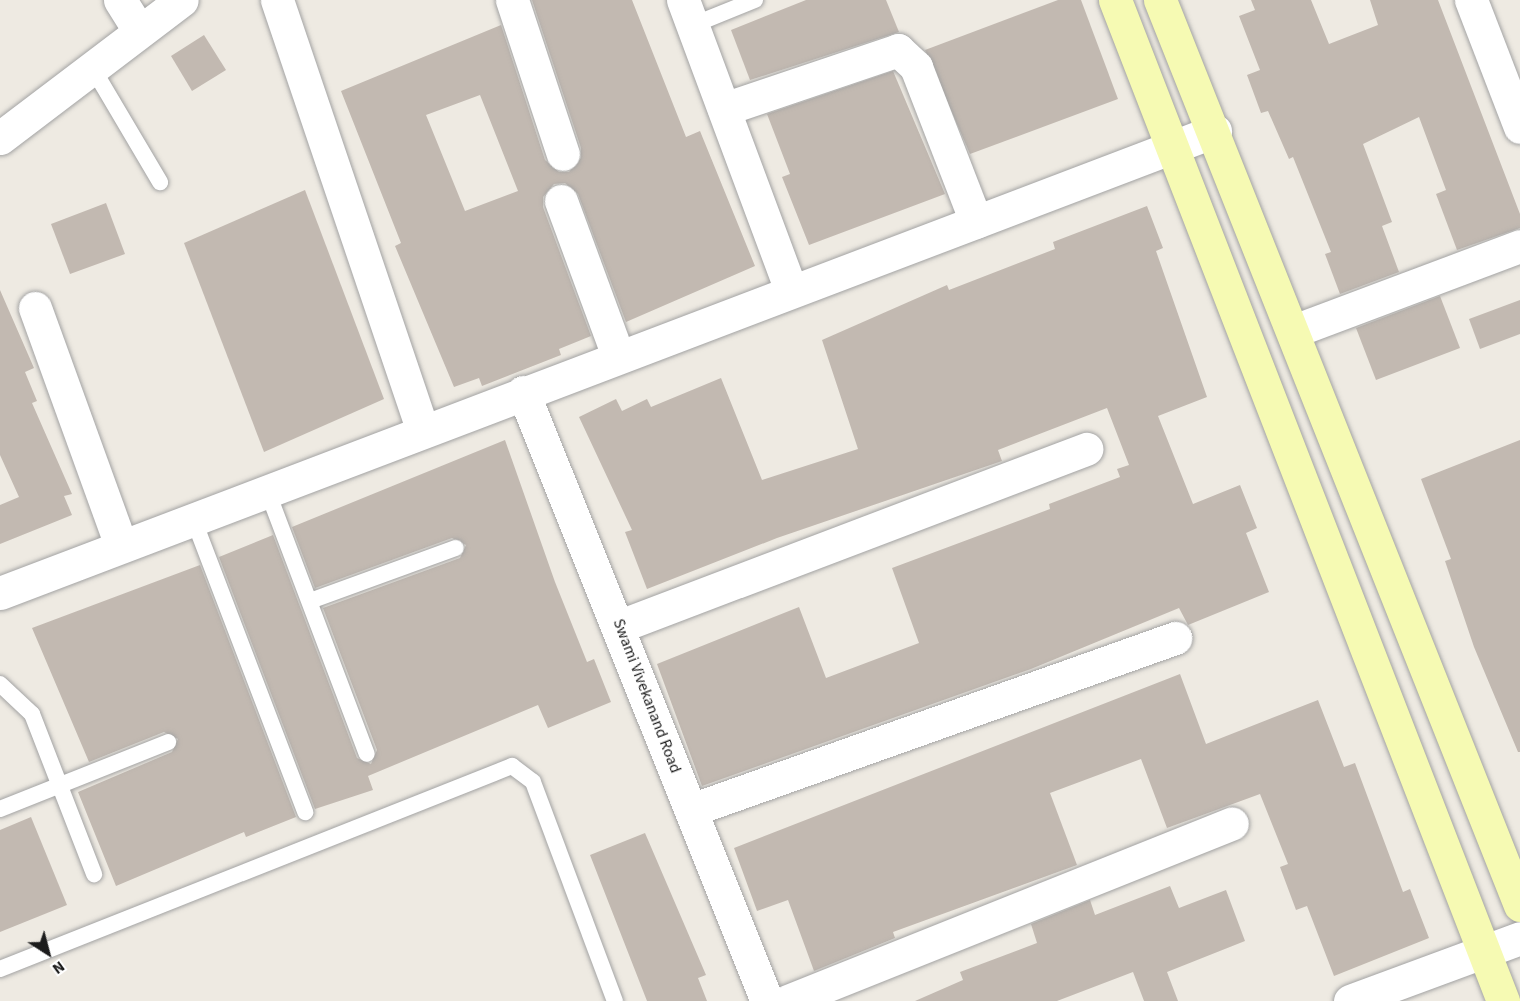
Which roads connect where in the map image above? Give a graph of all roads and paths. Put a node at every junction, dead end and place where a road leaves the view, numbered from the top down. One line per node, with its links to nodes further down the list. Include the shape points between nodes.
1 (120, 0): 10 (street)
2 (182, 0): 10 (street)
3 (277, 0): 27 (street)
4 (512, 0): 17 (street)
5 (755, 0): 9 (lane)
6 (1114, 0): 16 (main road)
7 (1160, 0): 14 (main road)
8 (1471, 0): 13 (street)
9 (688, 13): 12 (street)
10 (139, 31): 11 (street)
11 (92, 67): 15 (street); 18 (lane)
12 (724, 109): 20 (street, via 898,50 916,67); 22 (street)
13 (1520, 127)
14 (1215, 131): 16 (street); 24 (main road)
15 (0, 138)
16 (1172, 148): 20 (street); 48 (main road)
17 (563, 154)
18 (160, 182)
19 (561, 201): 25 (street)
20 (976, 222): 22 (street)
21 (1520, 246): 24 (street)
22 (791, 291): 25 (street)
23 (35, 308): 31 (street)
24 (1294, 331): 46 (main road)
25 (618, 356): 26 (street)
26 (523, 392): 27 (street); 35 (street, Swami Vivekanand Road)
27 (422, 429): 29 (street)
28 (1087, 449): 35 (street)
29 (267, 489): 30 (street); 34 (lane)
30 (193, 518): 31 (street); 43 (lane)
31 (121, 545): 33 (street)
32 (456, 548): 34 (lane)
33 (0, 592)
34 (310, 601): 39 (lane)
35 (620, 626): 42 (street, Swami Vivekanand Road)
36 (1175, 638): 42 (street)
37 (0, 684): 40 (lane, via 32,714)
38 (168, 742): 40 (lane)
39 (367, 754)
40 (60, 786): 41 (lane); 45 (lane)
41 (0, 809)
42 (691, 810): 51 (street, Swami Vivekanand Road)
43 (305, 812)
44 (1232, 824): 52 (street)
45 (94, 874)
46 (1520, 905)
47 (1520, 938): 48 (street)
48 (1483, 951): 53 (street); 54 (main road)
49 (0, 969): 50 (lane, via 512,766 533,782)
50 (615, 1001)
51 (766, 1001)
52 (788, 1001)
53 (1350, 1001)
54 (1503, 1001)

